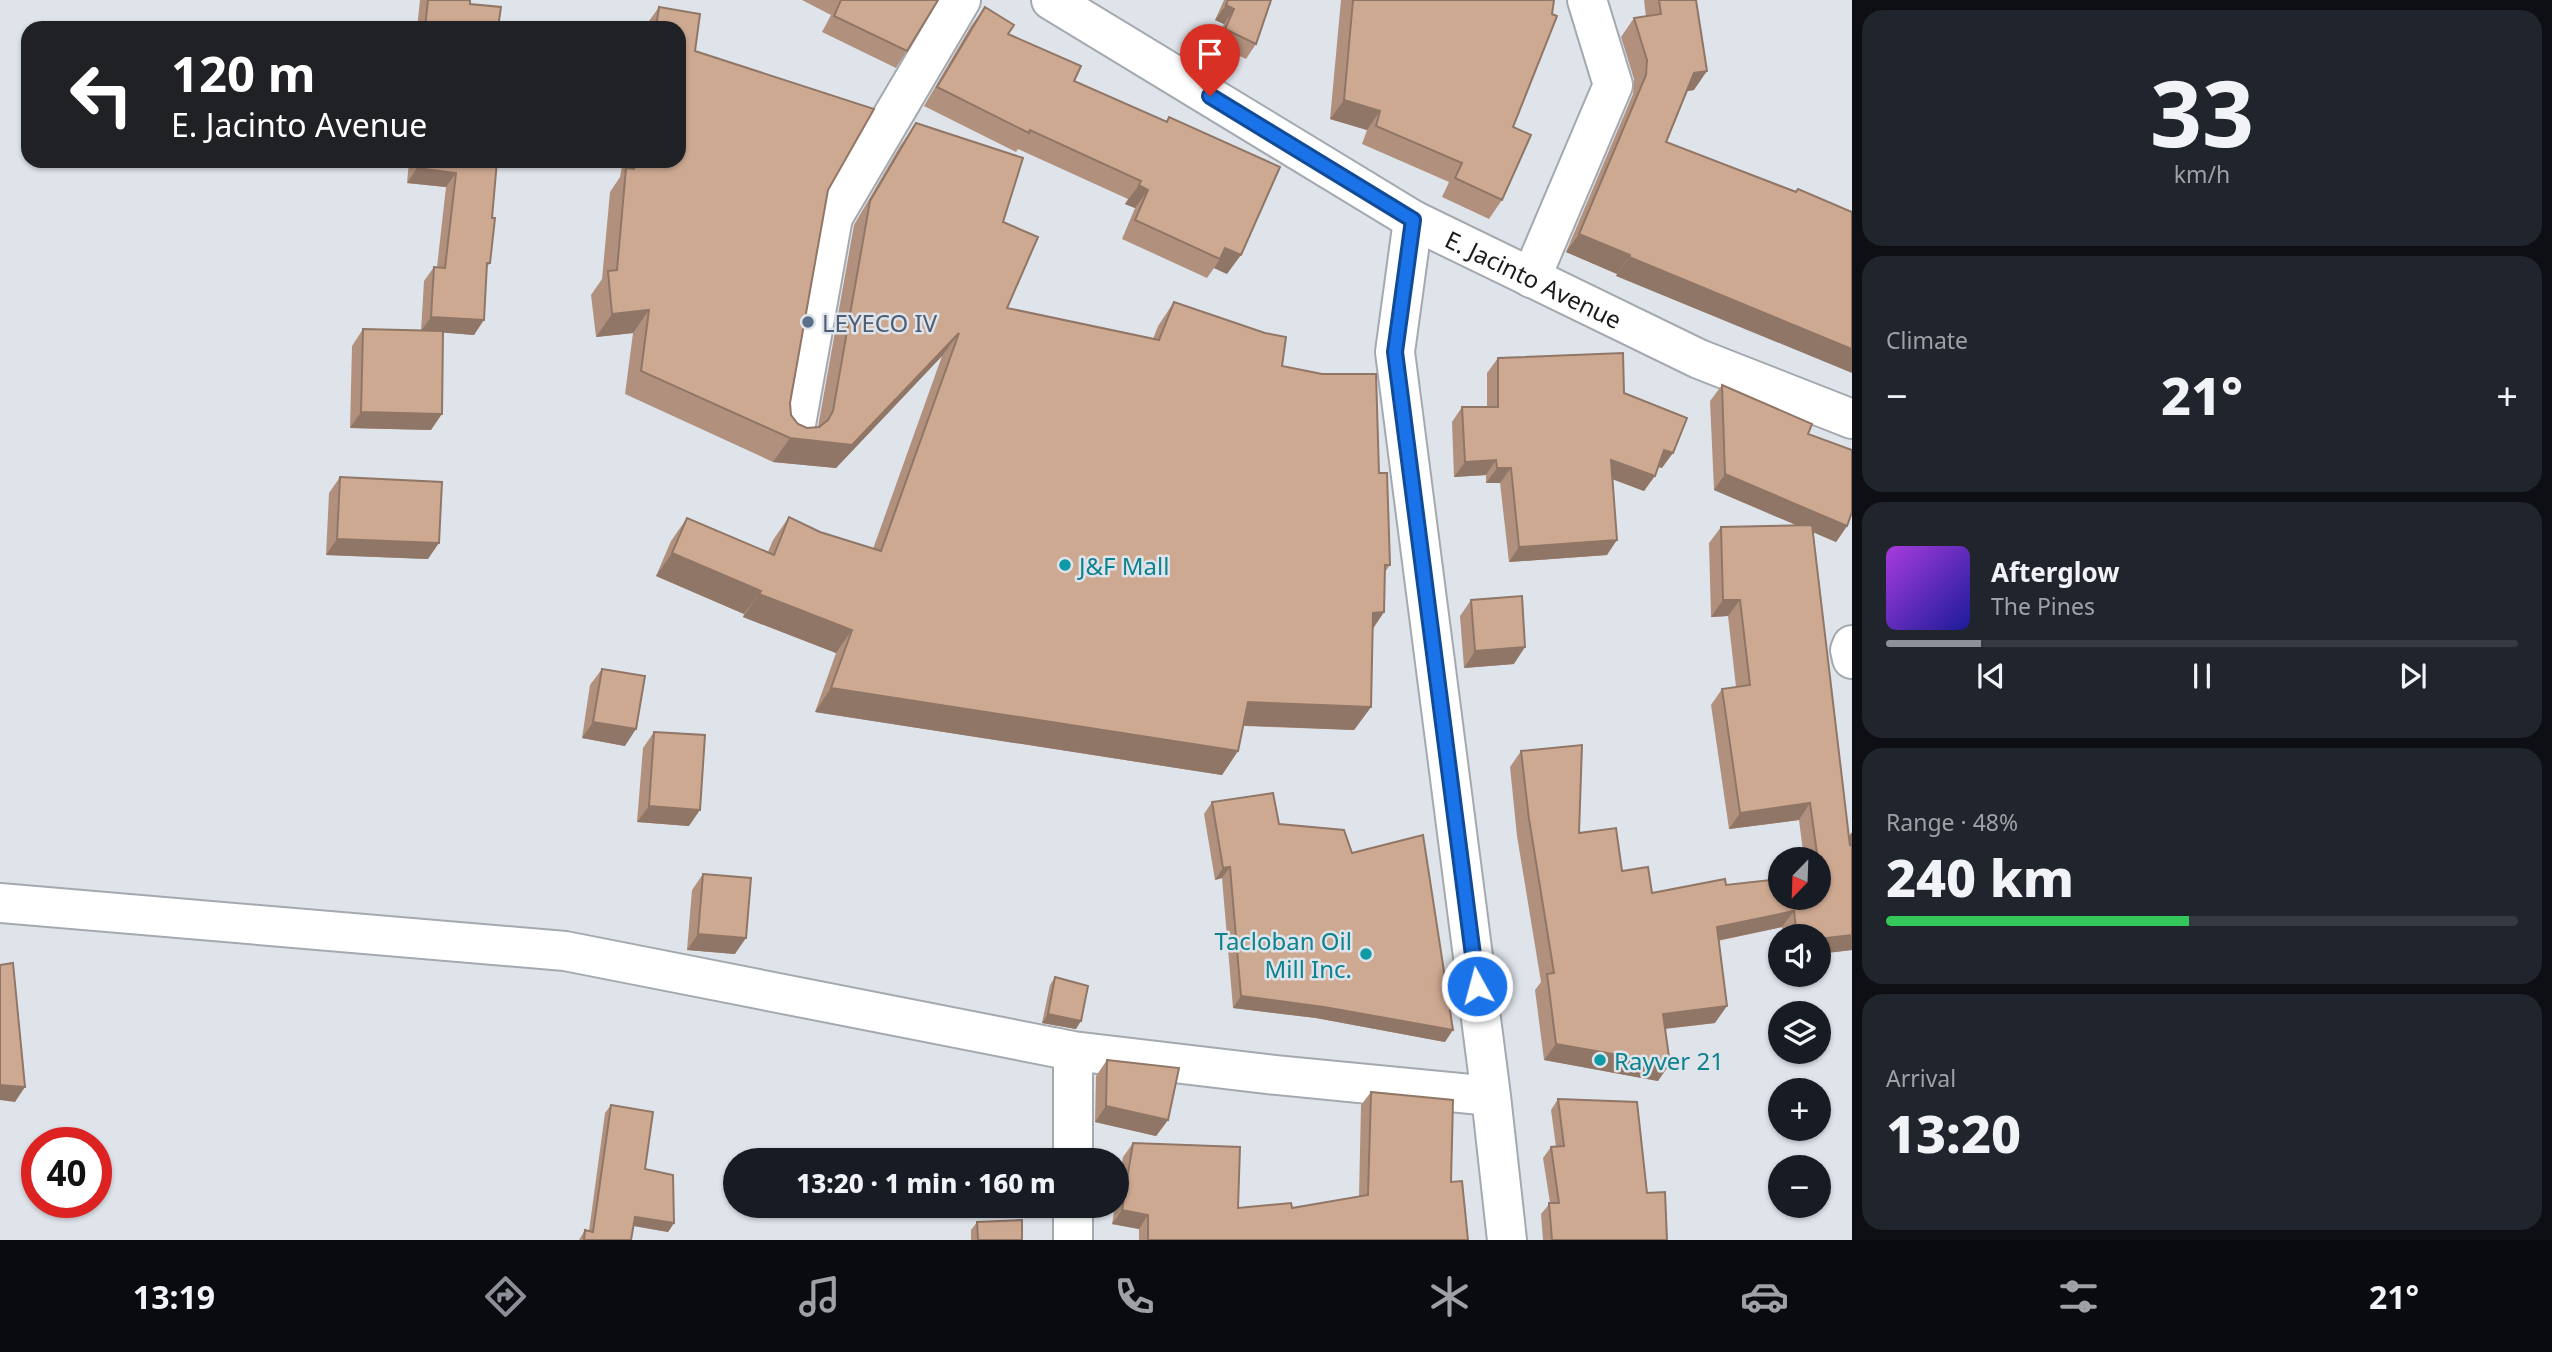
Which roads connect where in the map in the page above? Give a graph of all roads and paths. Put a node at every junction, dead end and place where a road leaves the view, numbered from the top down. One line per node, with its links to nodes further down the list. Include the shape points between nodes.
1 (961, 0): 7 (street, via 833,217)
2 (1051, 0): 4 (street, E. Jacinto Avenue)
3 (1587, 0): 5 (street, via 1614,85)
4 (1413, 220): 5 (street, E. Jacinto Avenue); 12 (street, via 1395,352)
5 (1531, 278): 6 (street, E. Jacinto Avenue, via 1699,359)
6 (1852, 419)
7 (795, 430)
8 (1852, 645): 9 (street)
9 (1852, 659)
10 (0, 903): 11 (street, via 565,951)
11 (1073, 1051): 12 (street); 13 (street)
12 (1491, 1096): 16 (street)
13 (1073, 1148)
14 (1073, 1218): 15 (street)
15 (1073, 1240)
16 (1507, 1240)

